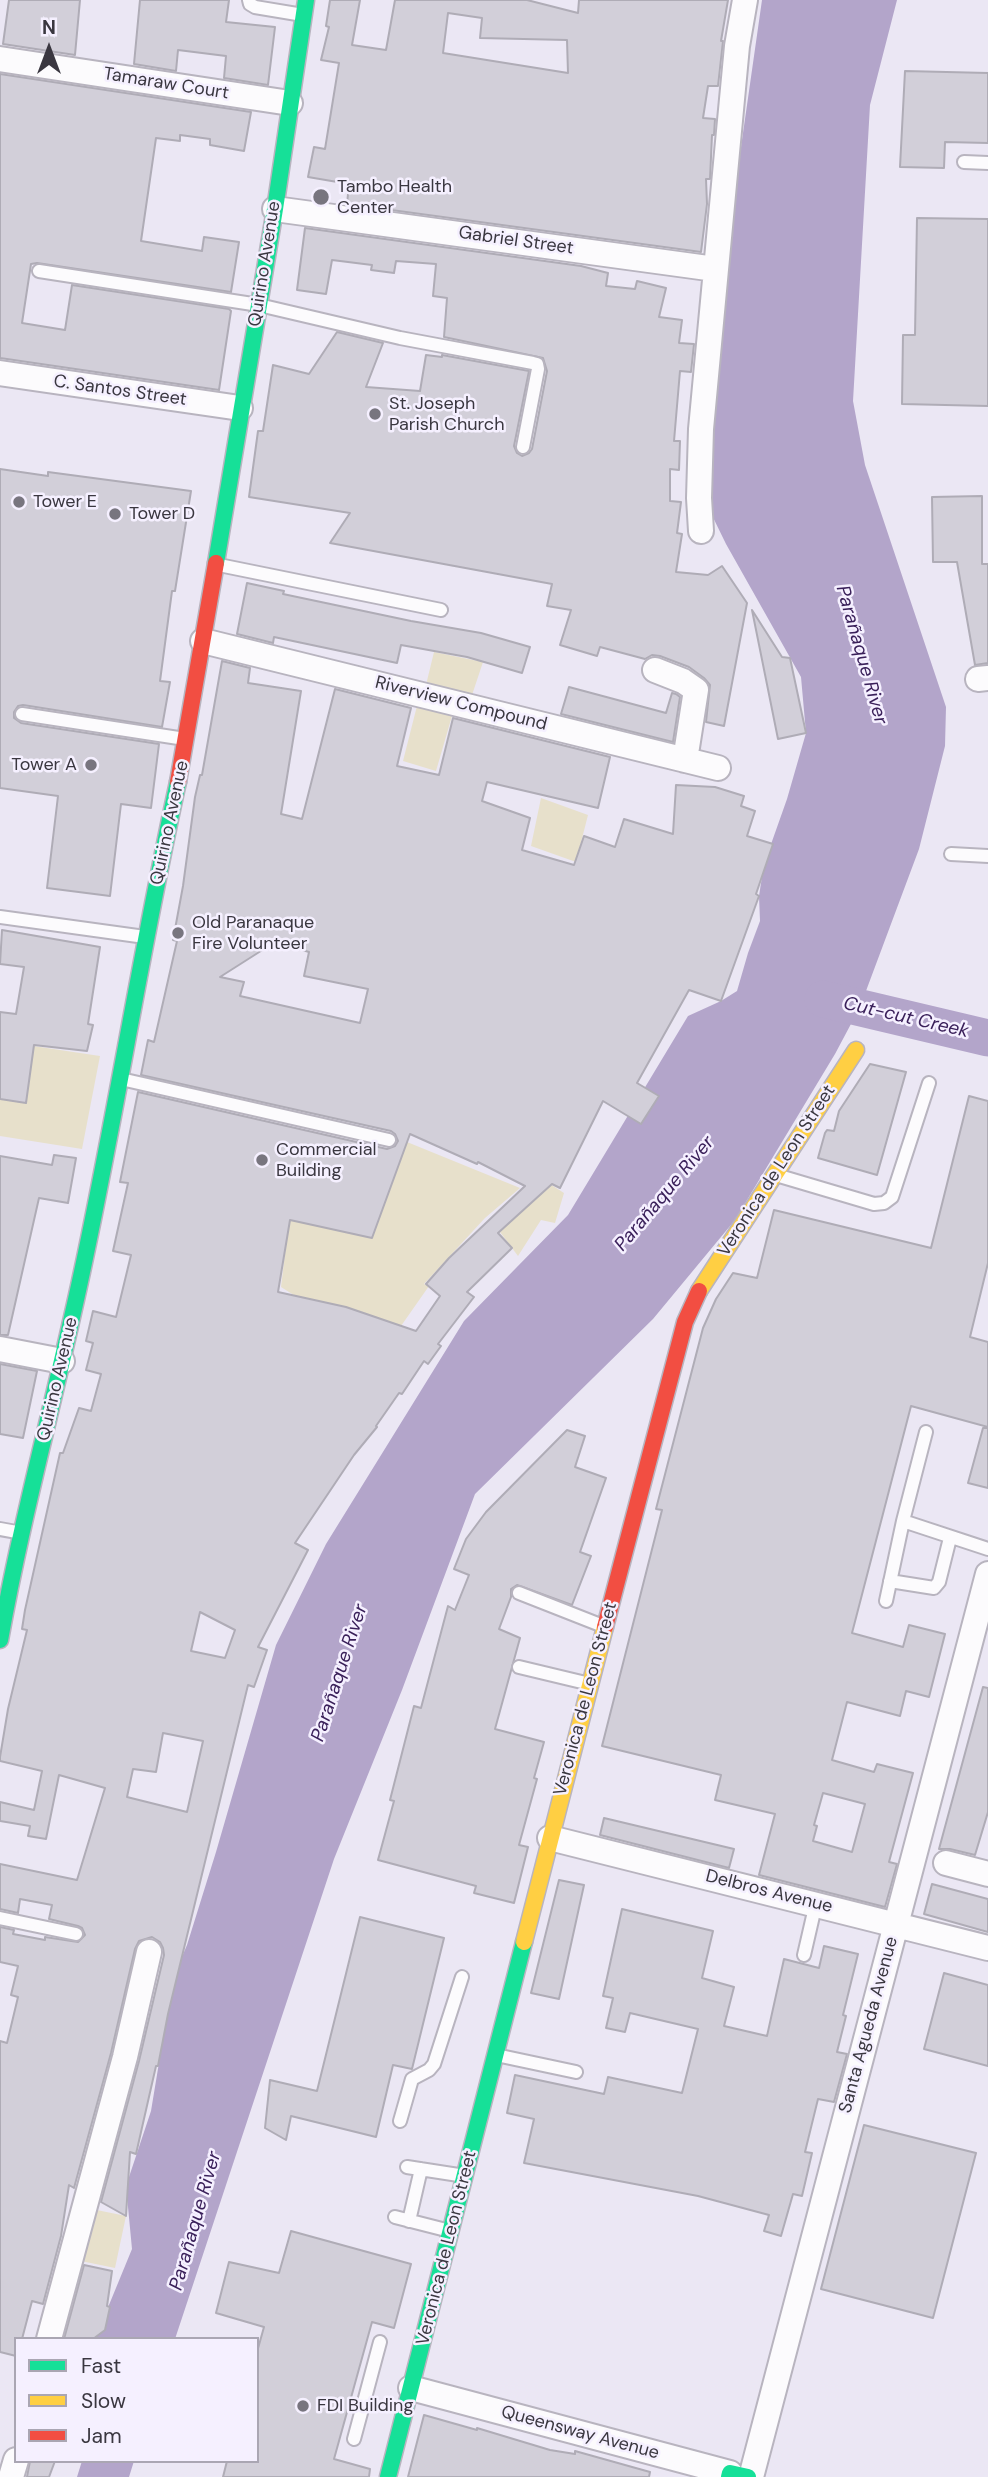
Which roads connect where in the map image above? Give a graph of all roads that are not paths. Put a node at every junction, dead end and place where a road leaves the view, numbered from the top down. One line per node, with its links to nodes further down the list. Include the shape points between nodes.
1 (250, 0): 3 (lane, via 255,7)
2 (746, 0): 9 (street, via 737,46)
3 (305, 7): 5 (main road, Quirino Avenue)
4 (0, 59): 5 (street, Tamaraw Court)
5 (290, 103): 8 (main road, Quirino Avenue)
6 (964, 162): 7 (lane)
7 (988, 163)
8 (275, 209): 9 (street, Gabriel Street); 11 (main road, Quirino Avenue)
9 (715, 269): 15 (street, via 699,469)
10 (39, 271): 11 (lane)
11 (259, 304): 13 (main road, Quirino Avenue); 14 (lane, via 536,364)
12 (0, 373): 13 (street, C. Santos Street)
13 (240, 408): 16 (main road, Quirino Avenue)
14 (523, 447)
15 (701, 531)
16 (216, 564): 17 (lane); 18 (main road, Quirino Avenue)
17 (441, 610)
18 (204, 640): 21 (main road, Quirino Avenue); 22 (street, Riverview Compound)
19 (655, 670): 22 (street, via 696,690)
20 (22, 714): 21 (lane)
21 (187, 739): 27 (main road, Quirino Avenue)
22 (685, 760): 23 (street, Riverview Compound)
23 (718, 768)
24 (951, 854): 25 (lane)
25 (988, 856)
26 (0, 916): 27 (lane)
27 (148, 938): 29 (main road, Quirino Avenue)
28 (856, 1050): 32 (main road, Veronica de Leon Street)
29 (121, 1079): 31 (lane); 34 (main road, Quirino Avenue)
30 (929, 1083): 32 (lane, via 892,1197 884,1203)
31 (388, 1140)
32 (776, 1175): 47 (main road, Veronica de Leon Street, via 699,1290 685,1322)
33 (0, 1349): 34 (street)
34 (62, 1361): 38 (main road, Quirino Avenue)
35 (926, 1432): 36 (lane)
36 (903, 1521): 39 (lane); 43 (lane)
37 (0, 1530): 38 (lane)
38 (22, 1533): 41 (main road, Quirino Avenue)
39 (950, 1538): 40 (lane); 43 (lane, via 934,1588)
40 (988, 1549)
41 (6, 1573): 46 (main road, Quirino Avenue)
42 (988, 1574): 56 (street, Santa Agueda Avenue)
43 (890, 1581): 45 (lane)
44 (519, 1593): 47 (lane)
45 (886, 1601)
46 (3, 1609): 48 (main road, Quirino Avenue)
47 (605, 1627): 50 (main road, Veronica de Leon Street)
48 (0, 1640)
49 (519, 1667): 50 (lane)
50 (590, 1684): 51 (main road, Veronica de Leon Street)
51 (550, 1838): 54 (street, Delbros Avenue); 62 (main road, Veronica de Leon Street)
52 (946, 1863): 53 (street)
53 (987, 1870)
54 (816, 1903): 56 (street, Delbros Avenue); 60 (lane)
55 (0, 1918): 57 (lane)
56 (896, 1923): 58 (street, Delbros Avenue); 75 (street, Santa Agueda Avenue)
57 (76, 1934)
58 (988, 1948)
59 (149, 1952): 71 (street)
60 (804, 1955)
61 (462, 1977): 64 (lane, via 434,2064 412,2079)
62 (495, 2054): 63 (lane); 67 (main road, Veronica de Leon Street)
63 (576, 2072)
64 (400, 2121)
65 (407, 2166): 66 (lane)
66 (421, 2169): 67 (lane); 69 (lane)
67 (465, 2176): 70 (main road, Veronica de Leon Street)
68 (395, 2217): 69 (lane)
69 (409, 2221): 70 (lane)
70 (451, 2231): 73 (main road, Veronica de Leon Street)
71 (50, 2337)
72 (380, 2342): 74 (lane)
73 (411, 2388): 75 (street, Queensway Avenue); 76 (main road, Veronica de Leon Street)
74 (354, 2439)
75 (740, 2476)
76 (388, 2477)

